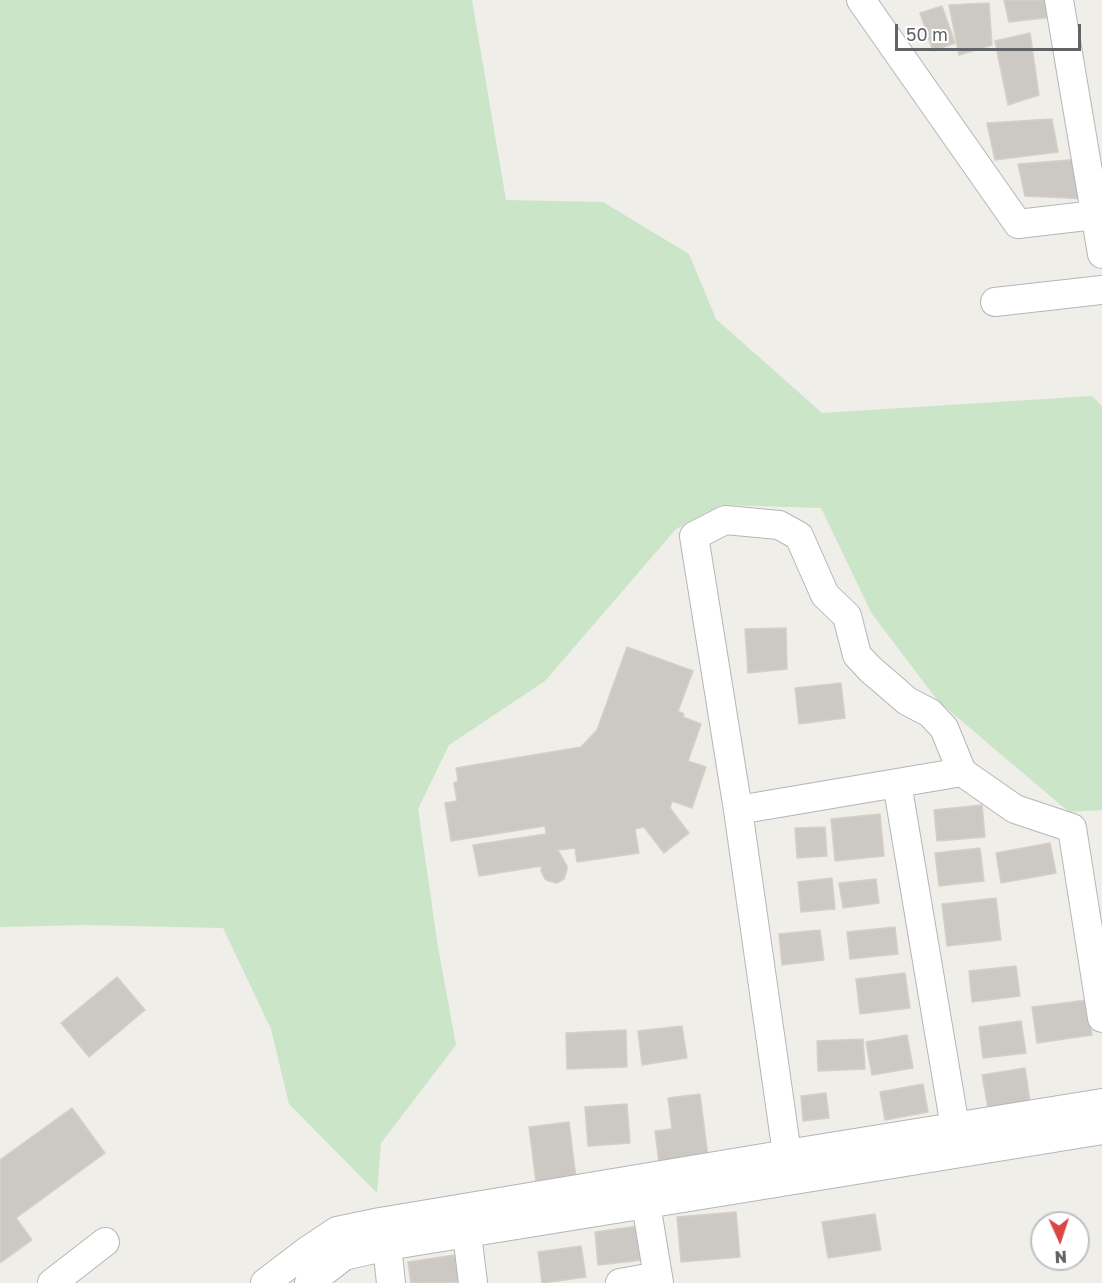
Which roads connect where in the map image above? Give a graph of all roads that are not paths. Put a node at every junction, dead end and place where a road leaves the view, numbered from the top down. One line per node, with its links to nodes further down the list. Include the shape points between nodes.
1 (861, 0): 3 (street, via 1018,224)
2 (1059, 0): 3 (street)
3 (1095, 215): 4 (street)
4 (1102, 254)
5 (1102, 290): 6 (street)
6 (995, 302)
7 (962, 772): 8 (street); 9 (street, via 944,728 930,713 907,701 857,655 847,616 825,595 800,536 779,525 725,520 694,536); 10 (street, via 1015,809 1072,828)
8 (897, 783): 9 (street); 12 (street)
9 (738, 810): 14 (street)
10 (1102, 1018)
11 (1102, 1103): 12 (street)
12 (955, 1127): 14 (street)
13 (1102, 1130): 15 (street)
14 (787, 1154): 21 (street, via 337,1231)
15 (646, 1204): 16 (street); 19 (street)
16 (467, 1234): 18 (street); 24 (street)
17 (105, 1242): 20 (street)
18 (387, 1246): 22 (street, via 344,1256); 23 (street)
19 (658, 1280): 25 (street)
20 (52, 1283)
21 (265, 1283)
22 (309, 1283)
23 (391, 1283)
24 (473, 1283)
25 (620, 1283)

